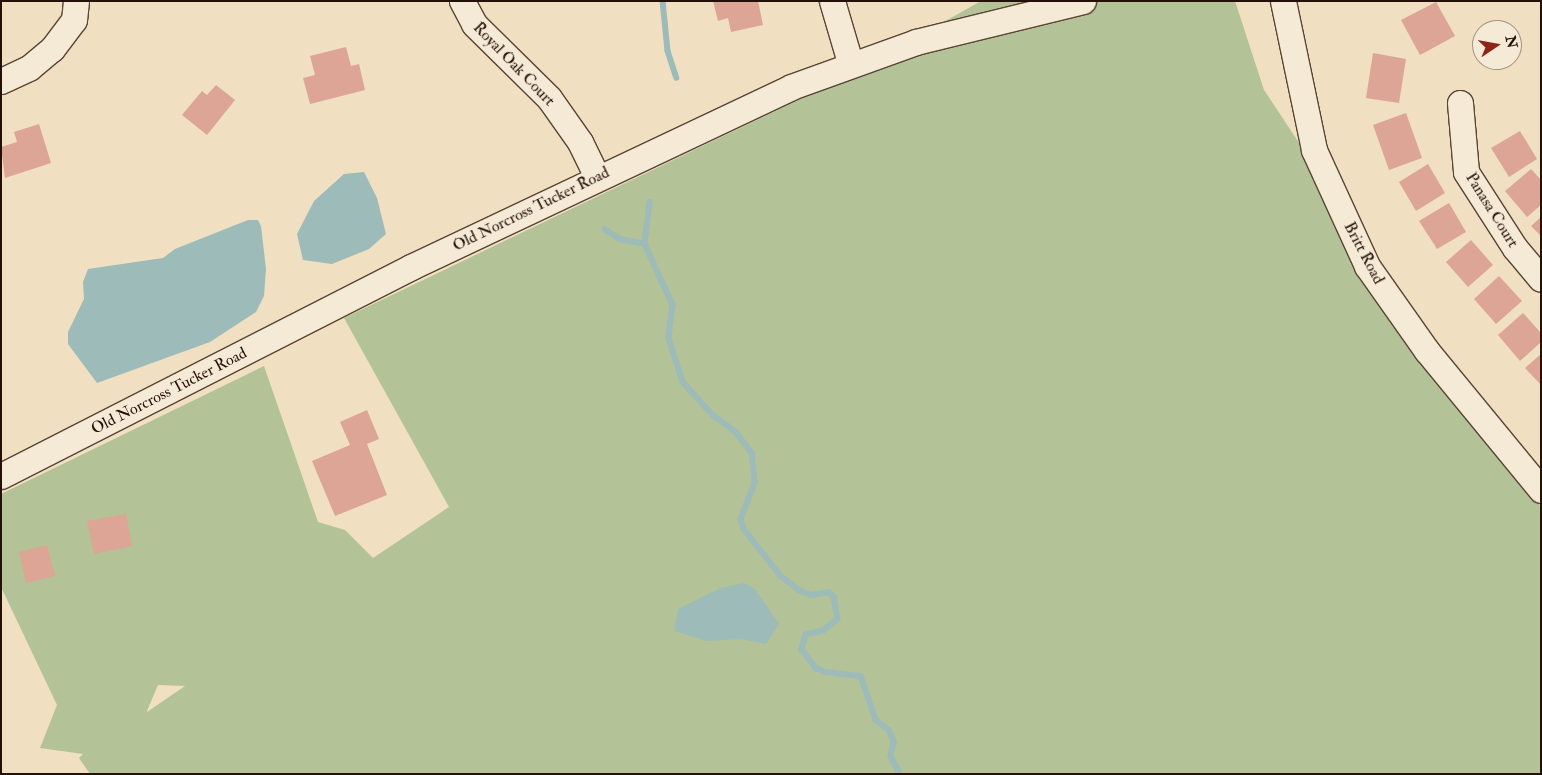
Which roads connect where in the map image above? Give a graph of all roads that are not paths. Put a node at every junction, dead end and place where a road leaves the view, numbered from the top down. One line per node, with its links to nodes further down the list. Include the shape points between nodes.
1 (76, 1): 7 (street, via 74,20 52,49 29,68)
2 (462, 1): 9 (street, Royal Oak Court, via 474,24 549,98 580,142)
3 (832, 1): 6 (street)
4 (1083, 1): 6 (street, Old Norcross Tucker Road, via 916,42)
5 (1283, 1): 12 (street, Britt Road, via 1314,150 1367,266 1427,352)
6 (850, 62): 9 (street, Old Norcross Tucker Road)
7 (1, 81)
8 (1460, 103): 10 (street, Panasa Court, via 1466,172)
9 (596, 177): 11 (street, Old Norcross Tucker Road, via 411,267)
10 (1541, 280)
11 (1, 476)
12 (1541, 490)

